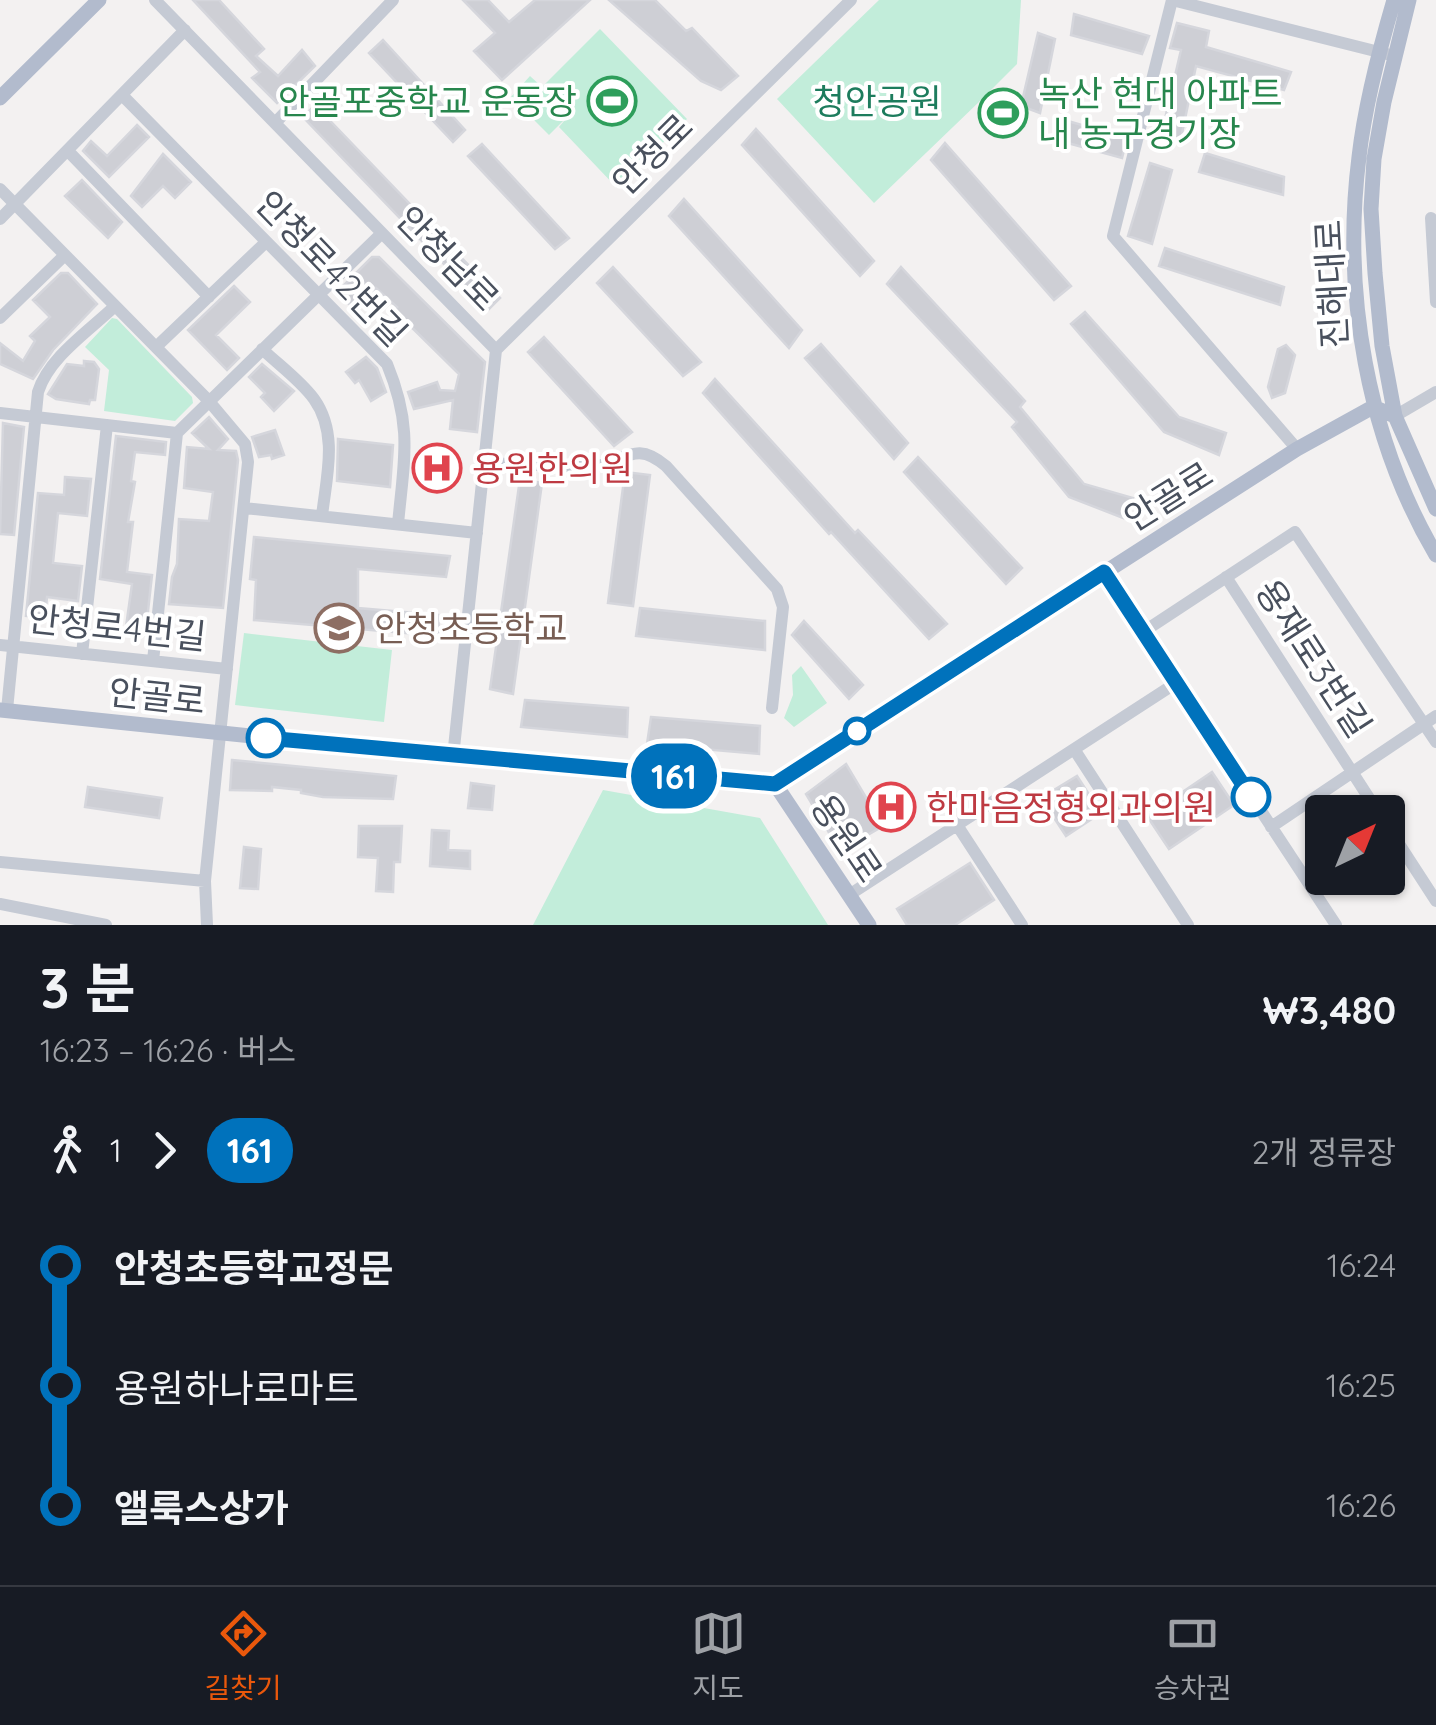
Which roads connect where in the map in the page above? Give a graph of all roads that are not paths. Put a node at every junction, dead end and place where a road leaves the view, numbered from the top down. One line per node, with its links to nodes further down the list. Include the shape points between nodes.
1 (99, 0): 11 (main road)
2 (155, 0): 8 (street, 안청남로)
3 (393, 0): 12 (street)
4 (851, 0): 28 (street, 안청로)
5 (1172, 0): 9 (street); 37 (street, via 1113,236)
6 (1394, 0): 9 (main road, 진해대로)
7 (1409, 0): 9 (main road, 진해대로)
8 (185, 30): 10 (street); 12 (street, 안청남로)
9 (1387, 54): 31 (main road, 진해대로, via 1358,158 1355,209 1363,354); 33 (main road, 진해대로, via 1371,209)
10 (122, 96): 13 (street); 19 (street, 안청로42번길)
11 (0, 98)
12 (275, 122): 18 (street, 안청남로)
13 (68, 151): 15 (street); 22 (street)
14 (0, 189): 15 (street)
15 (16, 205): 17 (street); 20 (street)
16 (1431, 218): 23 (street)
17 (0, 219)
18 (382, 232): 21 (street); 28 (street, 안청남로)
19 (266, 242): 21 (street, 안청로42번길); 22 (street)
20 (65, 255): 24 (street); 25 (street)
21 (318, 296): 27 (street); 42 (street, 안청로42번길, via 387,364 400,395 407,433)
22 (209, 297): 26 (street)
23 (1436, 302)
24 (116, 306): 26 (street); 34 (street, via 42,378)
25 (0, 318)
26 (156, 347): 30 (street)
27 (262, 349): 30 (street); 41 (street, via 325,418 330,446)
28 (496, 350): 38 (street, 안청남로)
29 (1436, 392): 33 (street)
30 (208, 400): 36 (street); 39 (street, via 245,444)
31 (1373, 407): 33 (main road); 37 (main road, 안골로); 44 (main road, 진해대로, via 1416,522)
32 (0, 413): 34 (street)
33 (1395, 416): 40 (main road, 진해대로)
34 (36, 418): 35 (street); 48 (street)
35 (108, 426): 36 (street); 49 (street)
36 (176, 433): 50 (street)
37 (1297, 449): 45 (main road, 안골로)
38 (484, 463): 43 (street, 안청남로); 53 (street, via 604,466 637,451 666,466 777,590 784,607)
39 (244, 508): 41 (street); 51 (street)
40 (1436, 509)
41 (322, 516): 42 (street)
42 (398, 524): 43 (street)
43 (476, 533): 59 (street, 안청남로)
44 (1436, 556)
45 (1104, 572): 47 (street); 61 (main road, 안골로)
46 (1226, 577): 47 (street, 용재로3번길); 55 (street, 용재로3번길, via 1295,532); 60 (street, 용재로3번길)
47 (1143, 632): 52 (street)
48 (6, 646): 49 (street, 안청로4번길); 54 (street)
49 (82, 654): 50 (street, 안청로4번길)
50 (153, 661): 51 (street, 안청로4번길)
51 (228, 669): 56 (street)
52 (1176, 682): 58 (street); 64 (street)
53 (772, 708)
54 (4, 710): 56 (main road, 안골로)
55 (1430, 720): 57 (street); 60 (street)
56 (222, 734): 59 (main road, 안골로); 67 (street)
57 (1436, 742)
58 (1074, 749): 63 (street); 75 (street)
59 (453, 757): 61 (main road, 안골로)
60 (1352, 772): 62 (street, 용재로3번길); 64 (street)
61 (775, 784): 68 (main road, 용원로)
62 (1367, 795)
63 (956, 825): 68 (street); 74 (street)
64 (1271, 827): 76 (street)
65 (1405, 852): 69 (street)
66 (0, 862): 67 (street)
67 (205, 882): 72 (street)
68 (849, 895): 73 (main road, 용원로)
69 (1436, 900)
70 (0, 904): 71 (street)
71 (106, 925)
72 (207, 925)
73 (869, 925)
74 (1022, 925)
75 (1188, 925)
76 (1336, 925)

